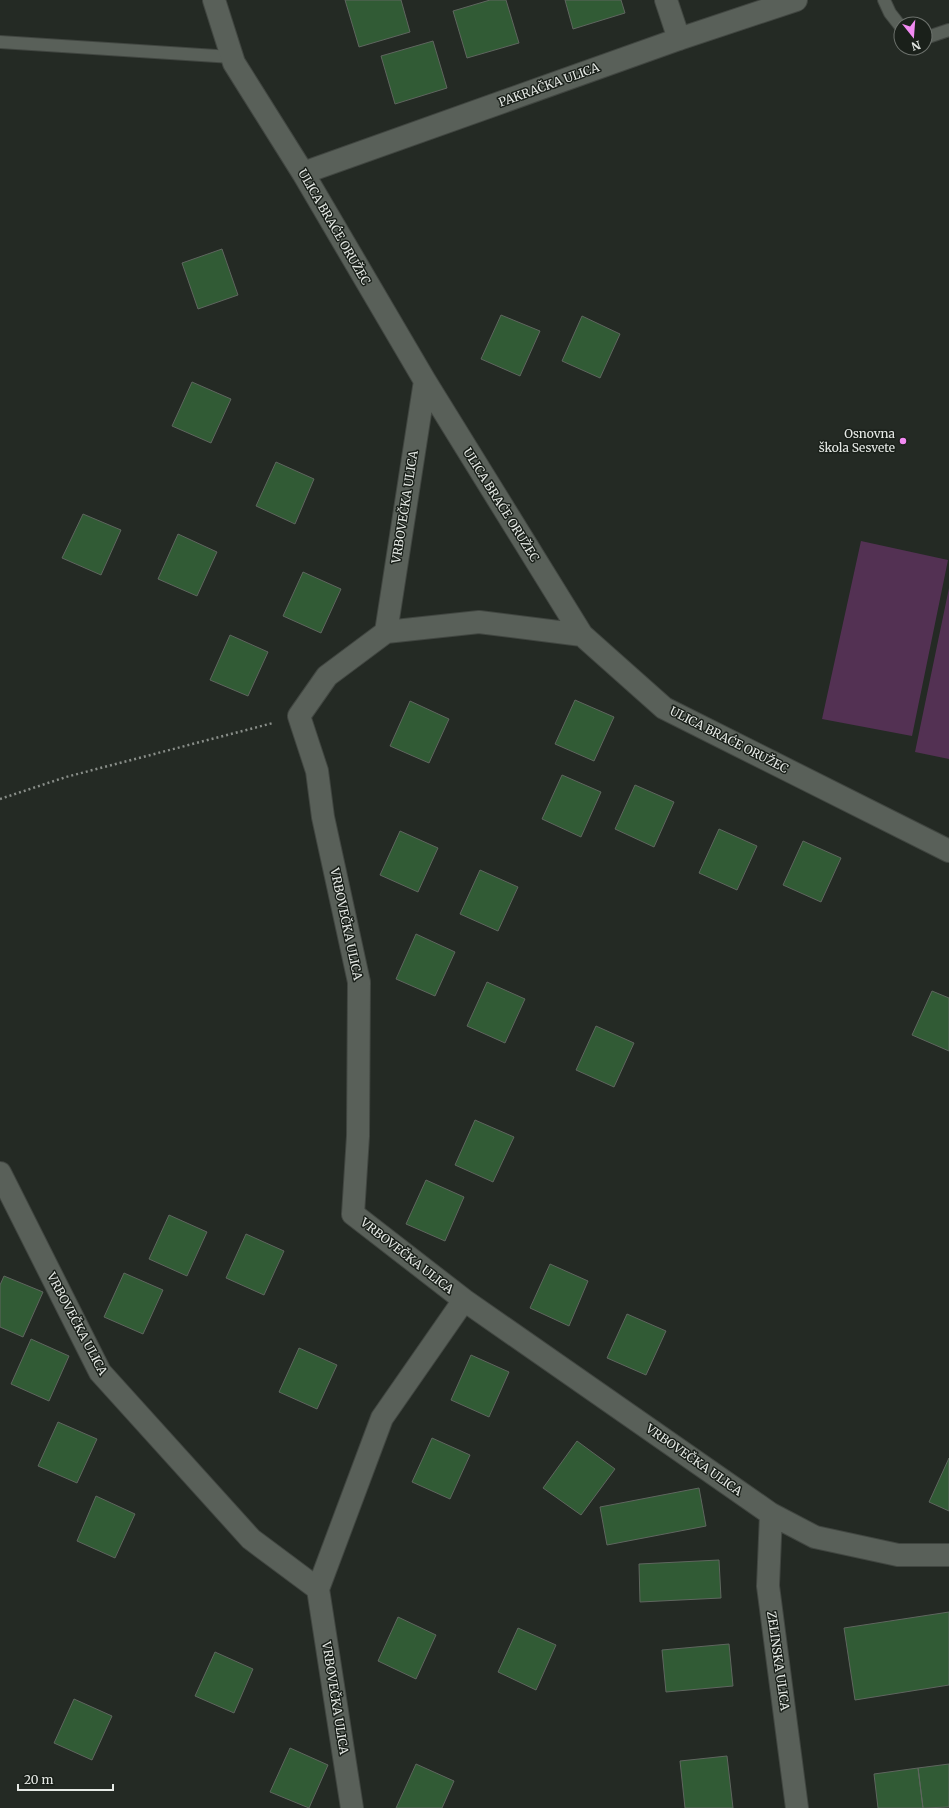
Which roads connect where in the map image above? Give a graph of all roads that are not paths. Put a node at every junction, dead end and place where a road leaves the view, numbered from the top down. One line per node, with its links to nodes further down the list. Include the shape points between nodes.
1 (214, 0): 10 (street, ULICA BRAĆE ORUŽEC)
2 (666, 0): 8 (street)
3 (796, 0): 8 (street, PAKRAČKA ULICA)
4 (884, 0): 5 (lane)
5 (893, 17)
6 (949, 30): 7 (lane)
7 (933, 35)
8 (679, 39): 11 (street, PAKRAČKA ULICA)
9 (0, 42): 10 (lane)
10 (232, 56): 11 (street, ULICA BRAĆE ORUŽEC)
11 (303, 173): 12 (street, ULICA BRAĆE ORUŽEC)
12 (425, 381): 13 (street, VRBOVEČKA ULICA); 14 (street, ULICA BRAĆE ORUŽEC)
13 (386, 632): 14 (street, via 478,622); 17 (street, VRBOVEČKA ULICA, via 327,676 300,716 318,771 324,817 358,982 358,1136 353,1214)
14 (582, 635): 15 (street, ULICA BRAĆE ORUŽEC, via 664,708)
15 (949, 851)
16 (0, 1173): 20 (street, VRBOVEČKA ULICA, via 100,1372 251,1539)
17 (464, 1300): 18 (street, VRBOVEČKA ULICA); 20 (street, VRBOVEČKA ULICA, via 382,1418)
18 (771, 1514): 19 (street, VRBOVEČKA ULICA, via 815,1537 898,1555); 22 (street, ZELINSKA ULICA, via 768,1586)
19 (949, 1555)
20 (318, 1589): 21 (street, VRBOVEČKA ULICA)
21 (352, 1808)
22 (797, 1808)

